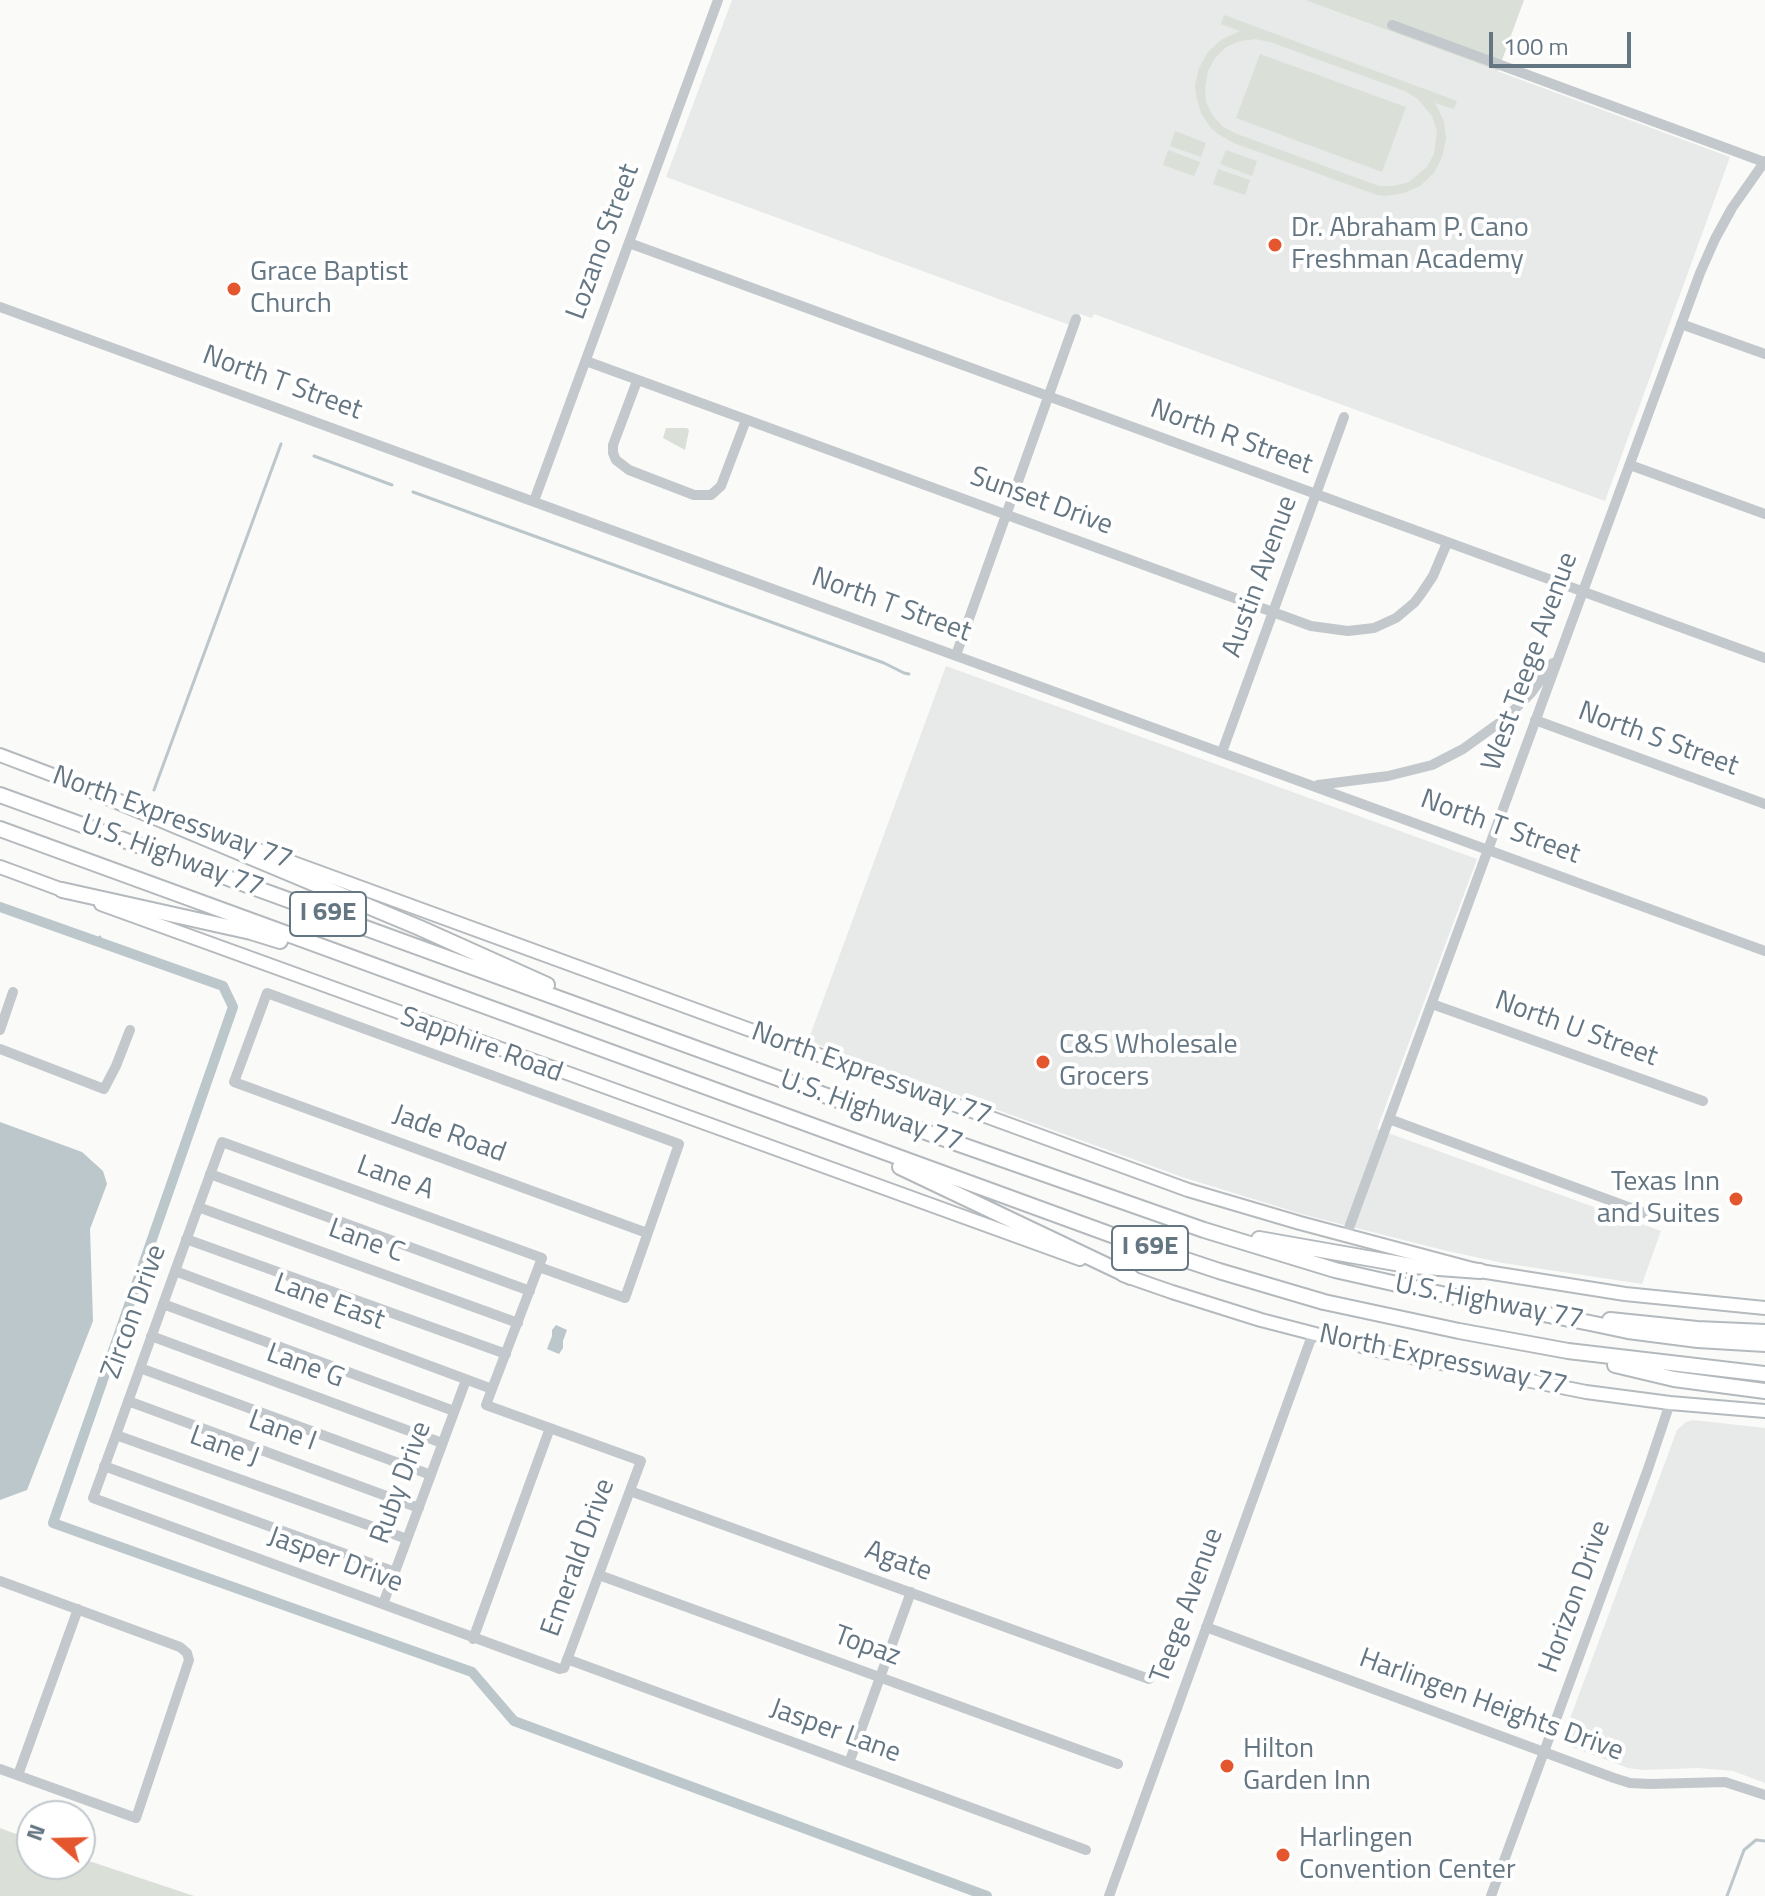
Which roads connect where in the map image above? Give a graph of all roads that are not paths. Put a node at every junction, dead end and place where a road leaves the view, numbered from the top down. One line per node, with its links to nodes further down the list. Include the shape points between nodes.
1 (718, 0): 5 (street, Lozano Street)
2 (1392, 25): 3 (street)
3 (1765, 161): 4 (street, West Teege Avenue)
4 (1760, 177): 8 (street, West Teege Avenue, via 1732,208 1715,239)
5 (629, 243): 10 (street, Lozano Street); 12 (street, North R Street)
6 (0, 307): 17 (street, North T Street)
7 (1076, 319): 12 (street)
8 (1681, 324): 9 (street); 15 (street, West Teege Avenue)
9 (1765, 354)
10 (586, 361): 11 (street, Sunset Drive); 17 (street, Lozano Street)
11 (637, 381): 14 (street, Sunset Drive); 14 (street, via 613,445 616,460 694,495 711,495 721,486)
12 (1049, 397): 16 (street, North R Street); 19 (street)
13 (1344, 417): 16 (street, Austin Avenue)
14 (746, 420): 19 (street, Sunset Drive)
15 (1630, 465): 18 (street); 21 (street, West Teege Avenue)
16 (1317, 495): 20 (street, North R Street); 22 (street, Austin Avenue)
17 (534, 501): 24 (street, North T Street)
18 (1765, 514)
19 (1006, 515): 22 (street, Sunset Drive); 24 (street)
20 (1447, 543): 21 (street, North R Street); 22 (street, Sunset Drive, via 1421,594 1406,611 1374,628 1311,626)
21 (1583, 593): 23 (street, West Teege Avenue); 25 (street, North R Street)
22 (1273, 612): 27 (street, Austin Avenue)
23 (1561, 652): 26 (street, West Teege Avenue); 30 (street, via 1506,718 1463,749 1432,765 1388,776)
24 (956, 655): 27 (street, North T Street)
25 (1765, 658)
26 (1535, 720): 32 (street, North S Street); 34 (street, West Teege Avenue)
27 (1222, 752): 30 (street, North T Street)
28 (0, 755): 29 (main road, North Expressway 77)
29 (81, 786): 44 (highway); 55 (main road, North Expressway 77, via 1188,1190)
30 (1314, 786): 34 (street, North T Street)
31 (0, 795): 44 (highway, U.S. Highway 77 / I 69E)
32 (1765, 804)
33 (0, 829): 38 (highway, U.S. Highway 77 / I 69E)
34 (1488, 849): 37 (street, North T Street); 41 (street, West Teege Avenue)
35 (0, 867): 36 (main road, North Expressway 77)
36 (62, 890): 38 (highway, via 251,932); 60 (main road, North Expressway 77)
37 (1765, 951)
38 (434, 987): 46 (highway, U.S. Highway 77 / I 69E)
39 (13, 992): 42 (street)
40 (267, 993): 54 (street, Sapphire Road, via 679,1144); 54 (street, Jade Road, via 234,1082)
41 (1432, 1004): 47 (street, North U Street); 48 (street, West Teege Avenue)
42 (0, 1030)
43 (130, 1030): 45 (street, via 104,1089)
44 (656, 1034): 53 (highway, U.S. Highway 77 / I 69E)
45 (0, 1049)
46 (745, 1101): 60 (highway, via 909,1171); 70 (highway, U.S. Highway 77 / I 69E, via 1219,1271 1324,1302)
47 (1703, 1101)
48 (1389, 1119): 52 (street); 55 (street, West Teege Avenue)
49 (222, 1142): 50 (street, Zircon Drive); 57 (street, Lane A, via 542,1258)
50 (210, 1174): 51 (street, Zircon Drive); 61 (street)
51 (198, 1207): 56 (street, Zircon Drive); 64 (street, Lane C)
52 (1658, 1218)
53 (1204, 1230): 59 (highway, via 1412,1266); 65 (highway, U.S. Highway 77 / I 69E, via 1335,1270)
54 (647, 1233): 57 (street, via 625,1298)
55 (1346, 1236): 59 (main road, North Expressway 77)
56 (186, 1239): 58 (street, Zircon Drive); 71 (street)
57 (539, 1267): 61 (street)
58 (175, 1271): 62 (street, Zircon Drive); 74 (street, Lane East)
59 (1480, 1271): 63 (main road, North Expressway 77, via 1625,1294)
60 (1131, 1277): 67 (main road, North Expressway 77)
61 (530, 1291): 64 (street)
62 (163, 1304): 68 (street, Zircon Drive); 79 (street)
63 (1765, 1308)
64 (518, 1323): 71 (street)
65 (1590, 1323): 66 (highway, via 1613,1320); 69 (highway, U.S. Highway 77 / I 69E, via 1698,1340)
66 (1765, 1332)
67 (1313, 1333): 78 (main road, North Expressway 77, via 1533,1383); 96 (street, Teege Avenue)
68 (151, 1336): 72 (street, Zircon Drive); 83 (street, Lane G)
69 (1765, 1344)
70 (1568, 1351): 73 (highway, U.S. Highway 77 / I 69E); 76 (highway, via 1674,1379)
71 (506, 1354): 75 (street)
72 (140, 1368): 77 (street, Zircon Drive); 85 (street)
73 (1765, 1374)
74 (466, 1380): 75 (street, Lane East); 79 (street, Ruby Drive)
75 (492, 1389): 81 (street, via 486,1405)
76 (1765, 1391)
77 (128, 1401): 82 (street, Zircon Drive); 88 (street, Lane I)
78 (1670, 1403): 80 (main road, North Expressway 77); 102 (street, Horizon Drive)
79 (454, 1411): 83 (street, Ruby Drive)
80 (1765, 1411)
81 (550, 1428): 86 (street, Emerald Drive, via 641,1461); 97 (street)
82 (116, 1435): 84 (street, Zircon Drive); 89 (street, Lane J)
83 (442, 1443): 85 (street, Ruby Drive)
84 (104, 1466): 87 (street, Zircon Drive); 90 (street)
85 (431, 1475): 88 (street, Ruby Drive)
86 (630, 1491): 91 (street, Emerald Drive); 93 (street, Agate)
87 (93, 1498): 94 (street, Jasper Drive)
88 (419, 1508): 89 (street, Ruby Drive)
89 (407, 1539): 90 (street, Ruby Drive)
90 (395, 1572): 94 (street, Ruby Drive)
91 (599, 1575): 98 (street, Emerald Drive); 100 (street, Topaz)
92 (0, 1581): 95 (street)
93 (911, 1592): 100 (street); 101 (street, Agate)
94 (383, 1604): 97 (street, Jasper Drive)
95 (78, 1609): 106 (street); 106 (street, via 187,1653 188,1667 136,1818)
96 (1206, 1627): 102 (street, Harlingen Heights Drive); 109 (street, Teege Avenue)
97 (473, 1639): 99 (street, Jasper Drive)
98 (567, 1659): 99 (street, Emerald Drive); 103 (street, Jasper Lane)
99 (560, 1669)
100 (880, 1677): 103 (street); 104 (street, Topaz)
101 (1149, 1679)
102 (1544, 1751): 107 (street, Harlingen Heights Drive, via 1630,1783 1725,1782); 110 (street, Horizon Drive)
103 (849, 1763): 108 (street, Jasper Lane)
104 (1118, 1764)
105 (0, 1769): 106 (street)
106 (18, 1775)
107 (1765, 1795)
108 (1086, 1850)
109 (1109, 1896)
110 (1491, 1896)

